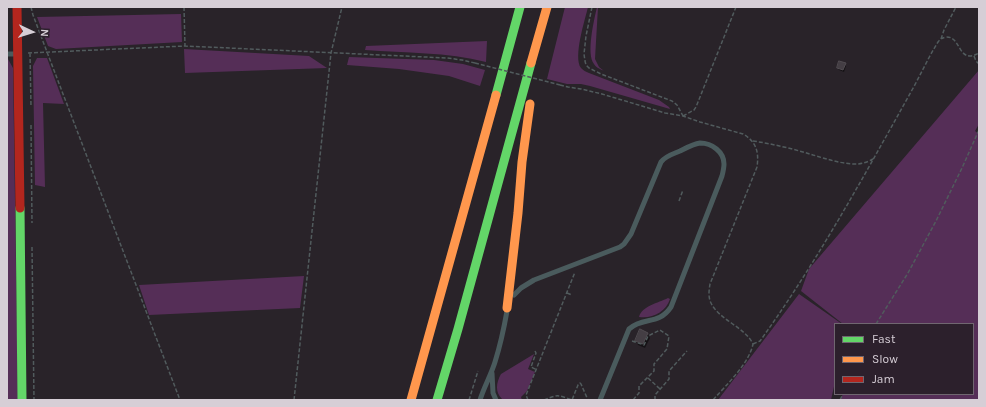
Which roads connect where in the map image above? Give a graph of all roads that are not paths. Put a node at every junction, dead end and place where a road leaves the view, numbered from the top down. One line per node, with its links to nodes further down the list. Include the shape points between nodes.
1 (17, 7): 6 (main road)
2 (520, 7): 10 (main road)
3 (547, 7): 4 (main road)
4 (544, 21): 7 (main road, via 522,162); 11 (main road)
5 (7, 54): 6 (lane)
6 (18, 54): 9 (main road)
7 (507, 308): 8 (lane); 14 (lane, via 512,297 534,280 624,244 635,227 663,159 698,144 711,145 719,151 724,160 722,176 671,307 663,316 640,322 629,329)
8 (492, 370): 12 (lane); 13 (lane, via 492,387)
9 (22, 400)
10 (411, 400)
11 (437, 400)
12 (480, 400)
13 (496, 400)
14 (600, 400)

